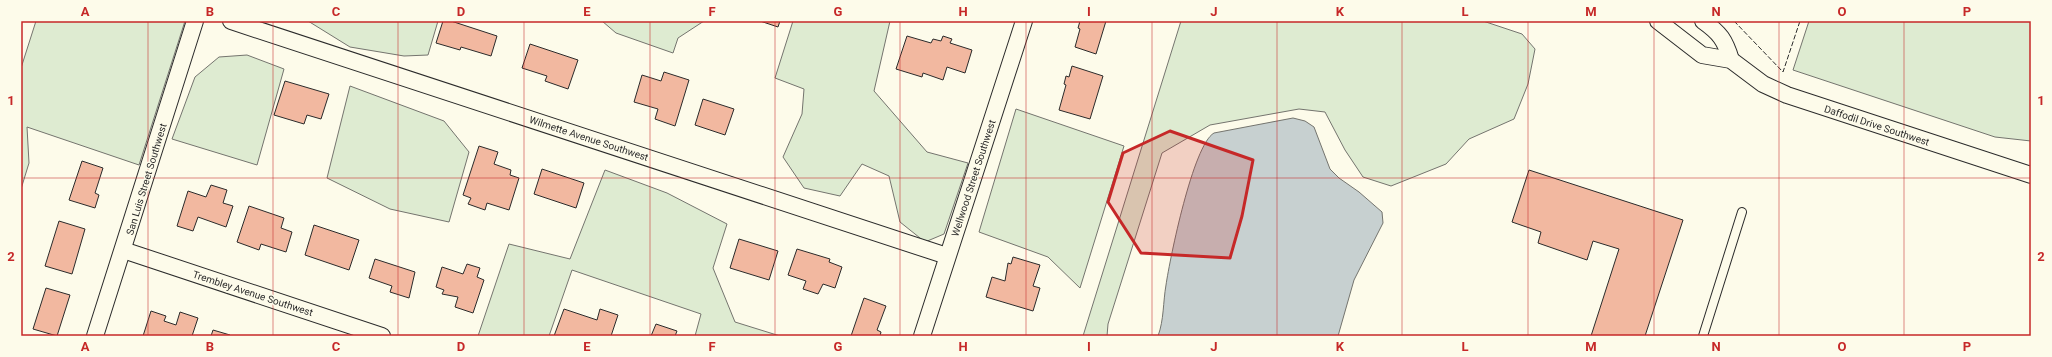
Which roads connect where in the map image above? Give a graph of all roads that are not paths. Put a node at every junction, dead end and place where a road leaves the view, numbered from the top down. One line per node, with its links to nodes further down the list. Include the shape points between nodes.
1 (195, 21): 9 (street, San Luis Street Southwest)
2 (231, 21): 10 (street, Wilmette Avenue Southwest)
3 (1024, 21): 10 (street, Wellwood Street Southwest)
4 (1658, 21): 6 (street, Daffodil Drive Southwest, via 1702,55)
5 (1704, 21): 6 (street, via 1719,32)
6 (1731, 60): 7 (street, Daffodil Drive Southwest, via 1763,84 1787,95)
7 (2031, 175)
8 (1742, 212): 14 (lane)
9 (123, 250): 11 (street, San Luis Street Southwest); 12 (street, Trembley Avenue Southwest)
10 (947, 256): 13 (street, Wellwood Street Southwest)
11 (95, 336)
12 (382, 336)
13 (922, 336)
14 (1703, 336)

